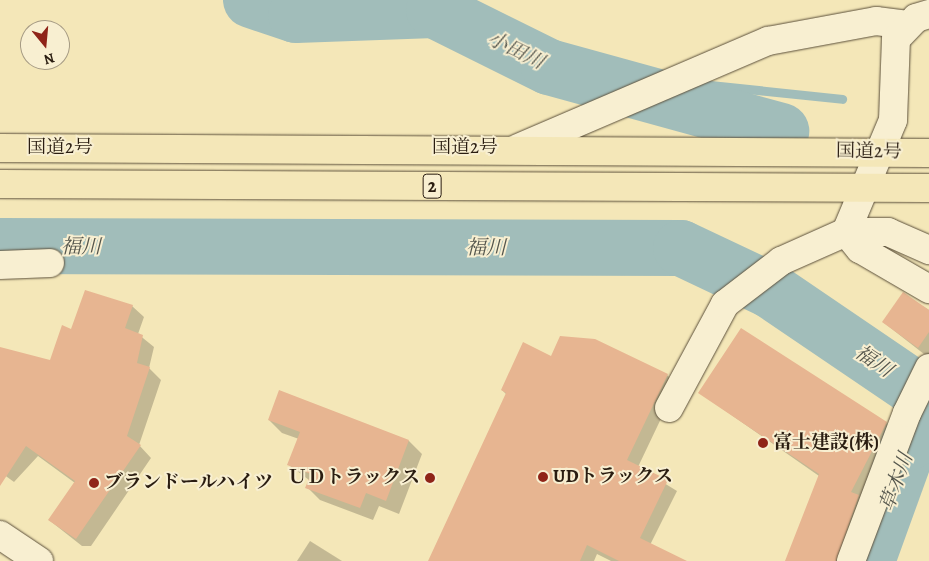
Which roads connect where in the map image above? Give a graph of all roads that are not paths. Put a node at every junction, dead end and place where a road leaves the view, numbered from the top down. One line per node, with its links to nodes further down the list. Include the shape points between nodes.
1 (918, 19): 3 (street, via 876,21 768,41); 4 (street, via 896,39 893,120)
2 (0, 148): 3 (highway, 国道2号 / 2)
3 (518, 148): 4 (highway, 国道2号 / 2)
4 (880, 152): 5 (highway, 国道2号 / 2); 7 (street)
5 (929, 153)
6 (0, 184): 7 (highway, 国道2号 / 2)
7 (864, 187): 8 (highway, 国道2号 / 2); 9 (street)
8 (929, 188)
9 (846, 232): 10 (street, via 888,232); 13 (street, via 860,249); 15 (street, via 781,261 725,304)
10 (929, 250)
11 (50, 263): 12 (street)
12 (0, 265)
13 (929, 289)
14 (929, 368): 18 (street, via 907,413)
15 (669, 408)
16 (0, 535): 17 (street)
17 (38, 561)
18 (851, 561)

